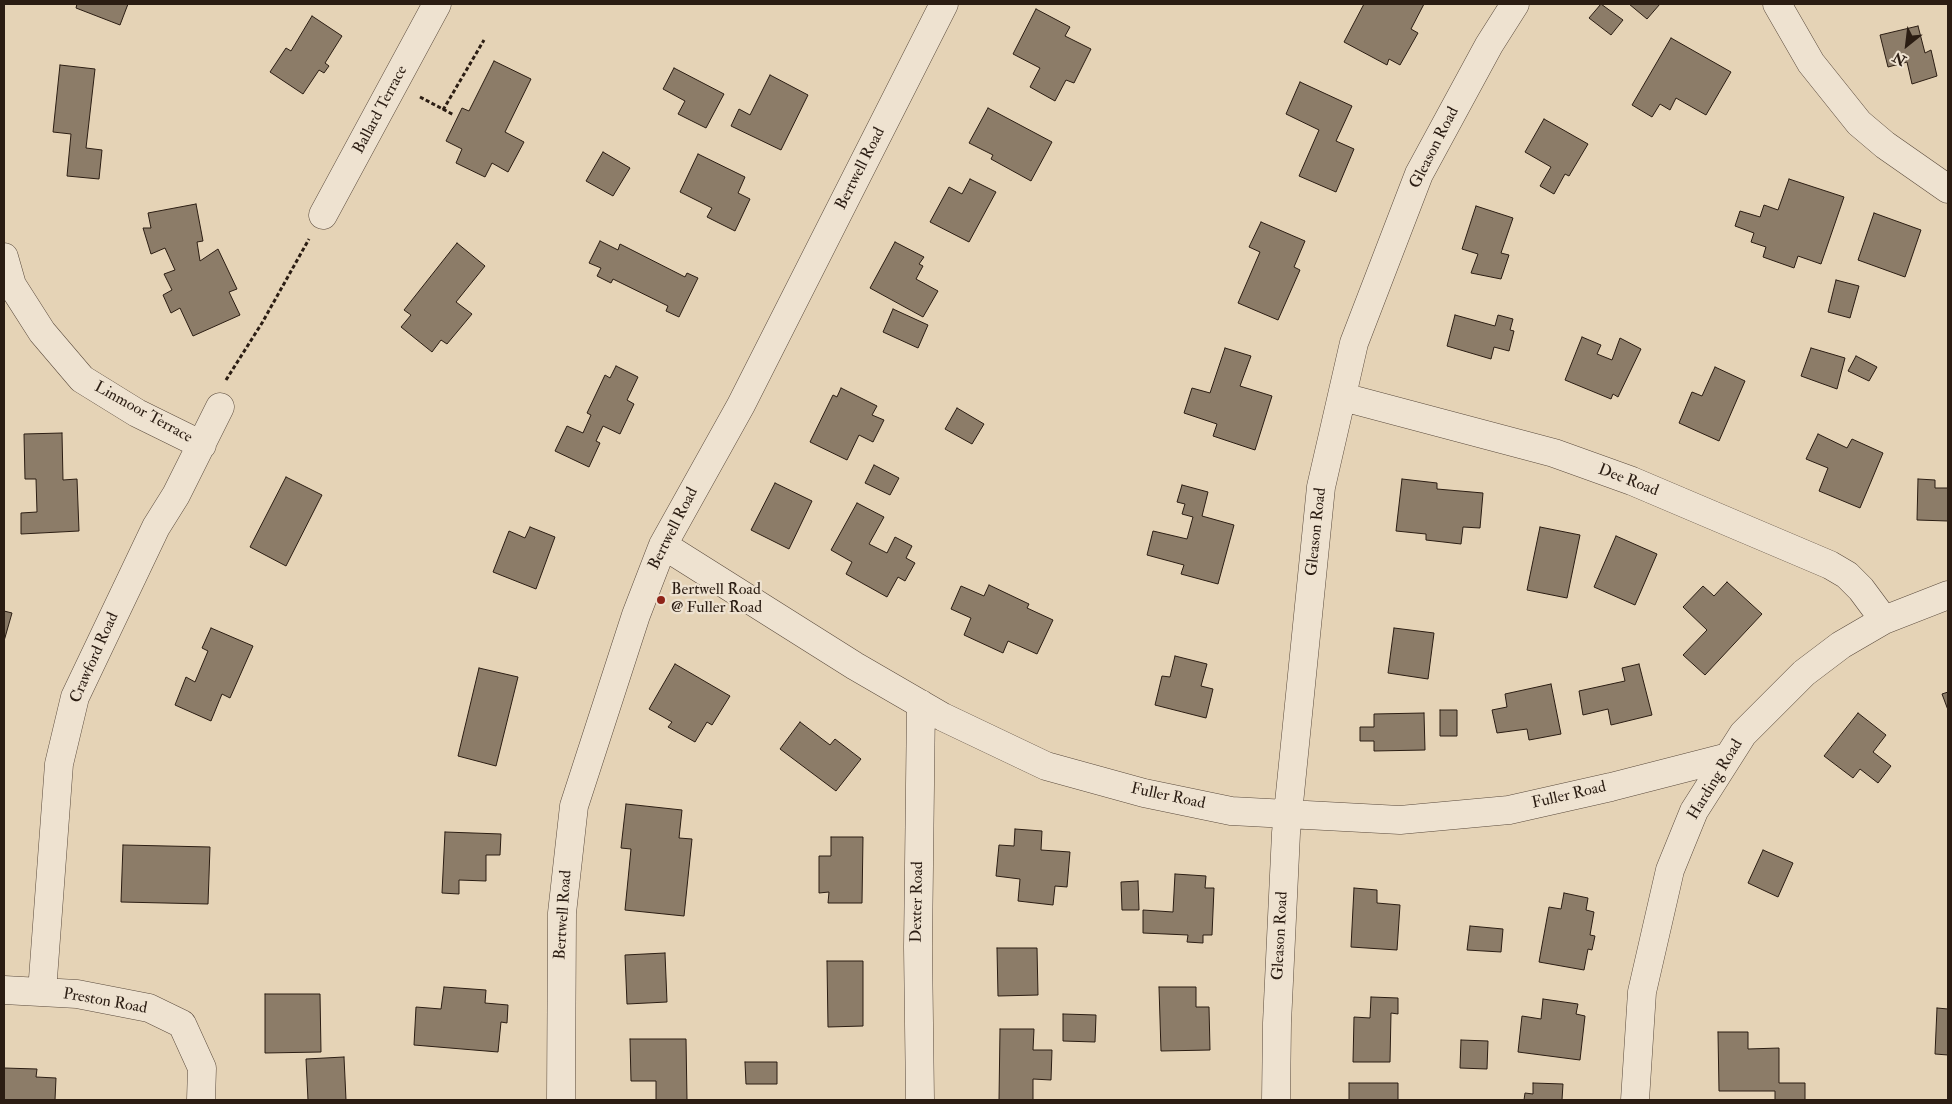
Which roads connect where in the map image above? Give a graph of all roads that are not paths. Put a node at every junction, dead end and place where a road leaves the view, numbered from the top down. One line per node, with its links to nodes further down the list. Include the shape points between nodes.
1 (437, 4): 6 (street, Ballard Terrace)
2 (944, 4): 11 (street, Bertwell Road, via 745,398)
3 (1515, 4): 8 (street, Gleason Road, via 1419,174 1354,343)
4 (1777, 4): 5 (street, via 1811,63 1859,123)
5 (1948, 189)
6 (323, 215)
7 (4, 257): 10 (street, Linmoor Terrace, via 12,285 42,332 82,379 137,414)
8 (1343, 397): 13 (street, Dee Road, via 1554,453 1632,482 1830,565 1862,589); 16 (street, Gleason Road, via 1321,488)
9 (220, 407): 10 (street, Crawford Road)
10 (202, 445): 18 (street, Crawford Road, via 156,528 75,697 58,764)
11 (663, 545): 14 (street, Fuller Road); 20 (street, Bertwell Road, via 636,615 574,806 562,913)
12 (1948, 594): 13 (street, Harding Road)
13 (1884, 620): 15 (street, Harding Road, via 1841,645 1804,673 1743,734)
14 (921, 704): 16 (street, Fuller Road, via 1046,766 1144,793 1231,810); 21 (street, Dexter Road)
15 (1728, 757): 16 (street, Fuller Road, via 1508,810 1400,820); 23 (street, Harding Road, via 1694,811 1670,870 1642,992)
16 (1288, 814): 22 (street, Gleason Road)
17 (4, 990): 18 (street, Preston Road)
18 (42, 992): 19 (street, Preston Road, via 77,994 149,1008 182,1024 202,1068)
19 (202, 1100)
20 (561, 1100)
21 (920, 1100)
22 (1276, 1100)
23 (1635, 1100)

